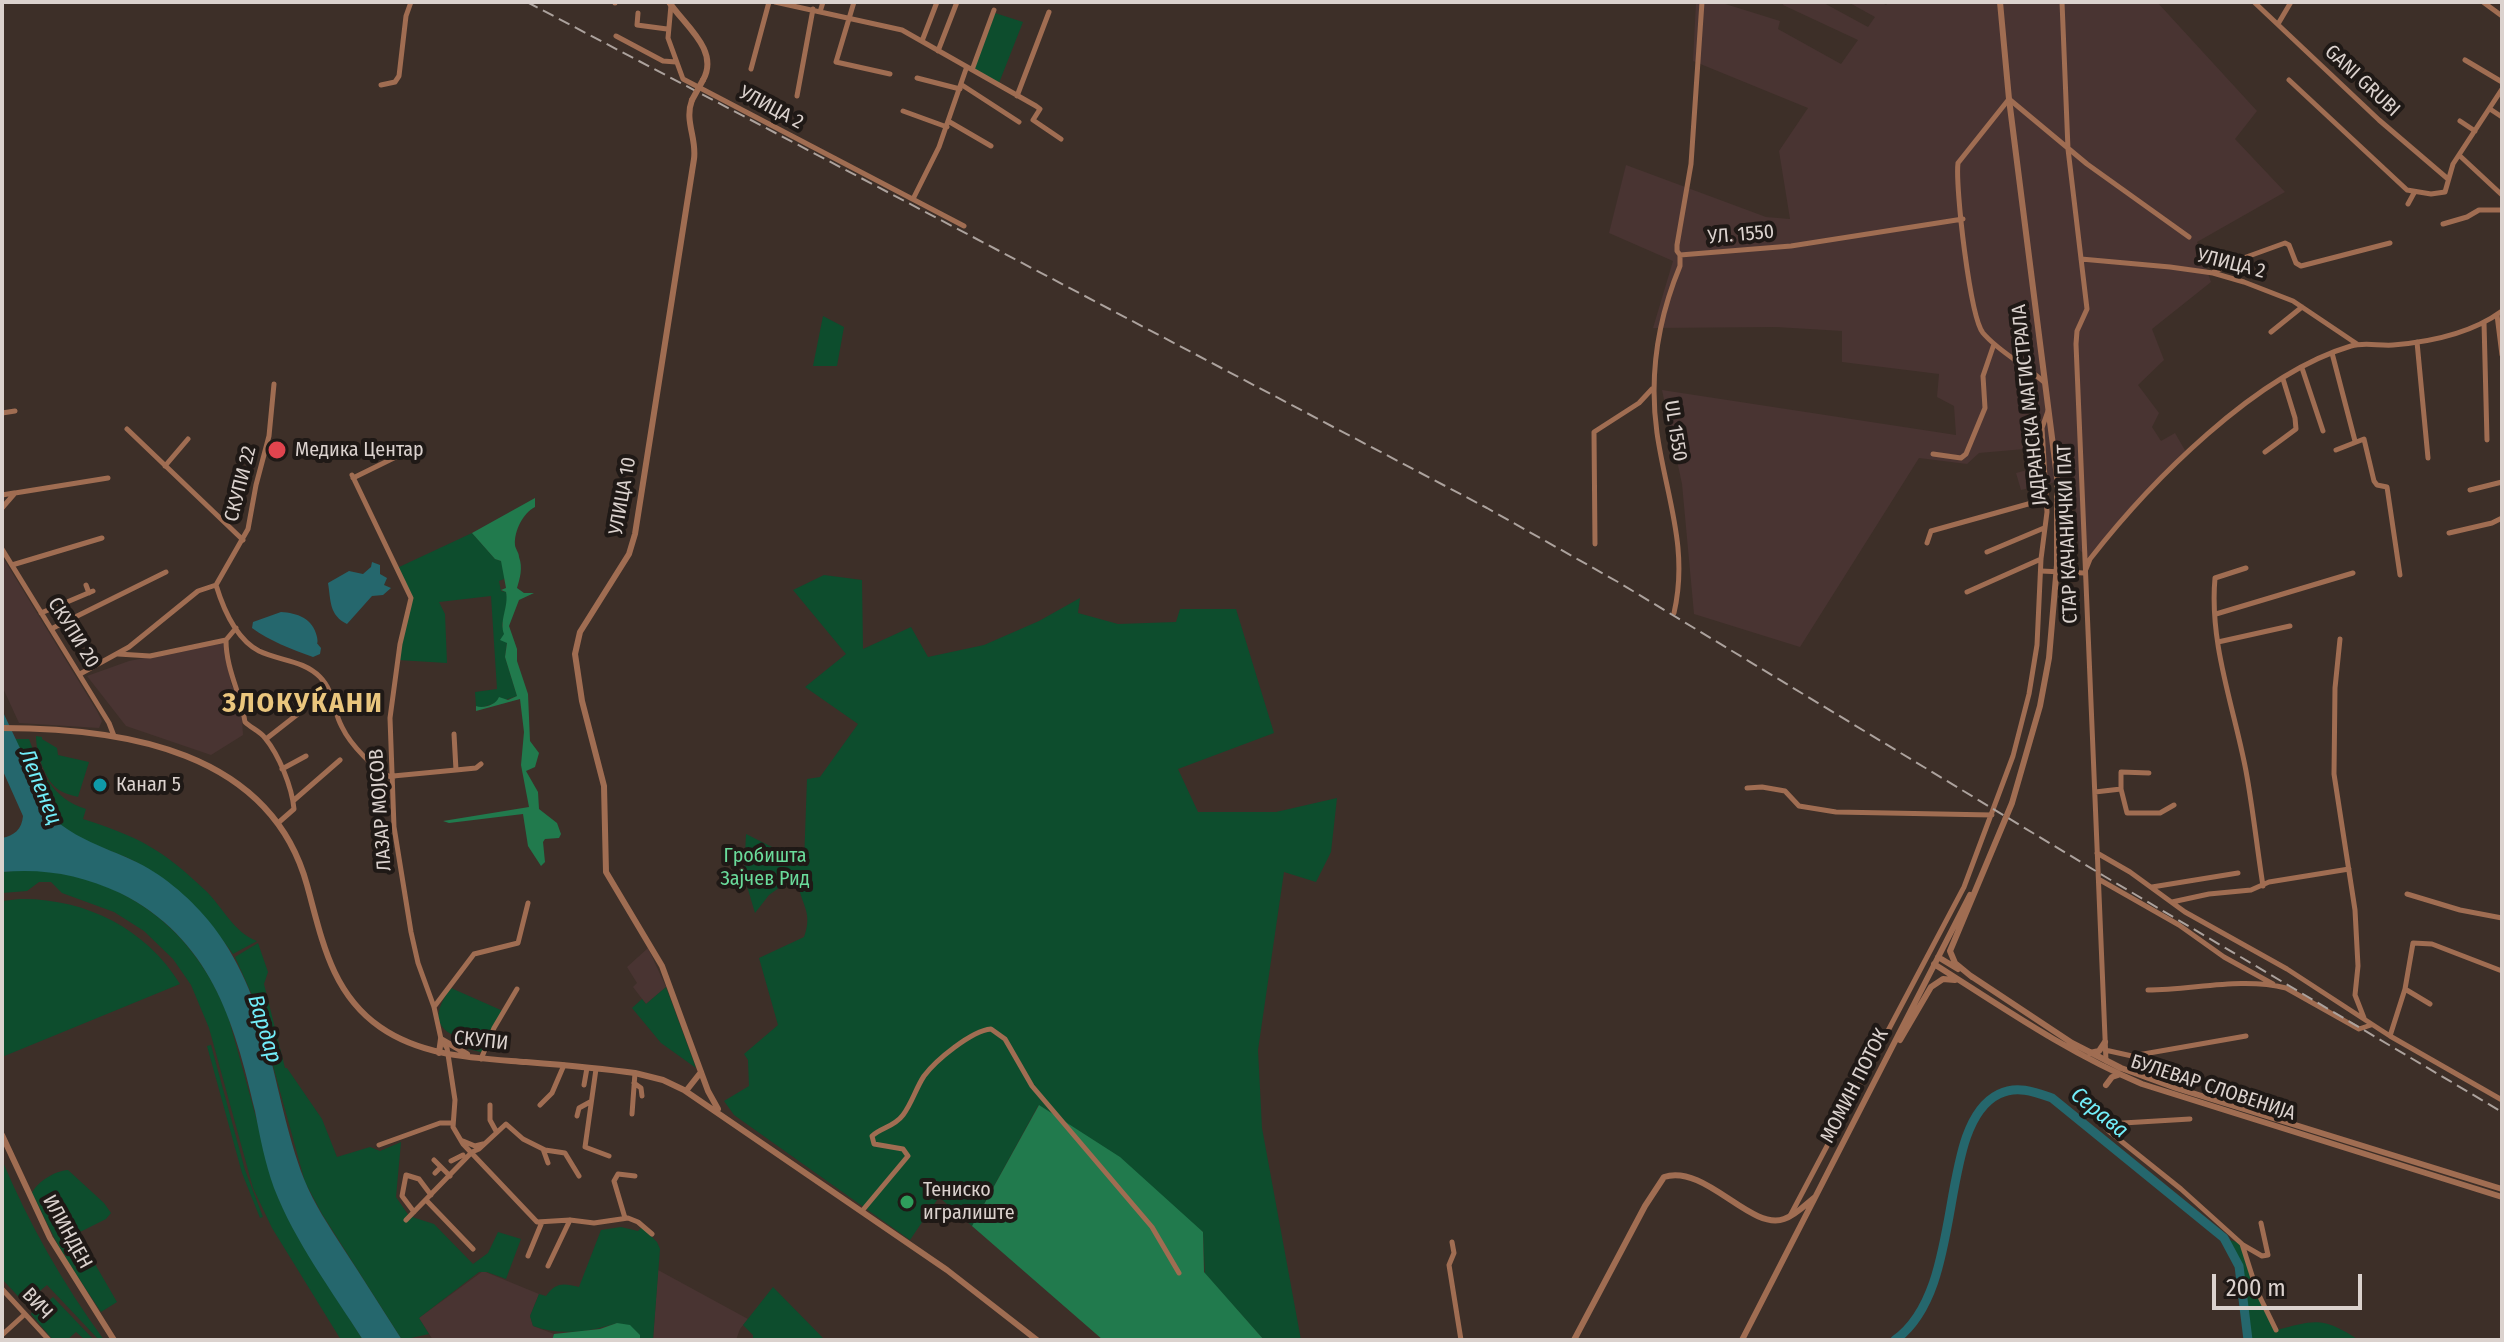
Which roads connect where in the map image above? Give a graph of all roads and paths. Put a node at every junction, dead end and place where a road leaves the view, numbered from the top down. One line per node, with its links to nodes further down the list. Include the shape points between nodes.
1 (411, 2): 36 (street, via 399,76)
2 (769, 2): 30 (street, УЛИЦА 2)
3 (775, 2): 13 (street)
4 (823, 2): 18 (street)
5 (854, 2): 22 (street)
6 (937, 2): 26 (street)
7 (957, 2): 27 (street)
8 (1702, 2): 64 (street, УЛ. 1550)
9 (2000, 2): 41 (street, ЈАДРАНСКА МАГИСТРАЛА)
10 (2062, 2): 51 (street, СТАР КАЧАНИЧКИ ПАТ)
11 (2291, 2): 23 (street)
12 (2483, 2): 21 (street)
13 (790, 3): 16 (street)
14 (2256, 3): 23 (street, GANI GRUBI)
15 (670, 4): 24 (street, УЛИЦА 2); 188 (street, УЛИЦА 10, bridge, via 707,54 708,68 692,100 694,159 638,517 629,554 584,625 575,654 604,786 606,872 662,966)
16 (813, 9): 18 (street); 39 (street, УЛИЦА 2)
17 (994, 10): 31 (street)
18 (820, 12): 22 (street)
19 (1049, 12): 40 (street)
20 (638, 13): 24 (street, via 637,25)
21 (2502, 16)
22 (848, 19): 26 (street, via 902,30); 32 (street, via 836,62)
23 (2278, 24): 53 (street, GANI GRUBI)
24 (667, 29): 29 (street, УЛИЦА 2)
25 (616, 36): 29 (street, via 663,61)
26 (922, 41): 27 (street)
27 (938, 51): 31 (street)
28 (2465, 60): 35 (street)
29 (676, 62): 56 (street, УЛИЦА 2, via 683,79)
30 (751, 69)
31 (969, 69): 37 (street); 40 (street)
32 (890, 74)
33 (917, 78): 37 (street)
34 (2289, 80): 54 (street)
35 (2502, 82)
36 (381, 85)
37 (961, 87): 46 (street); 47 (street)
38 (2502, 89): 42 (street)
39 (797, 96)
40 (1017, 96): 49 (street, via 1040,109 1033,120)
41 (2009, 99): 51 (street); 59 (street, via 1958,163); 78 (street, ЈАДРАНСКА МАГИСТРАЛА)
42 (2490, 109): 44 (street); 48 (street)
43 (903, 111): 47 (street)
44 (2502, 117)
45 (2460, 121): 48 (street)
46 (1019, 122)
47 (948, 124): 50 (street); 56 (street)
48 (2475, 131): 52 (street)
49 (1061, 139)
50 (991, 146)
51 (2068, 149): 62 (street); 65 (street, СТАР КАЧАНИЧКИ ПАТ)
52 (2458, 155): 53 (street); 55 (street)
53 (2448, 179): 54 (street, via 2443,193)
54 (2414, 193): 57 (street)
55 (2502, 195)
56 (913, 199): 61 (street, УЛИЦА 2)
57 (2408, 204)
58 (2502, 210): 60 (street, via 2479,210)
59 (1963, 219): 64 (street, УЛ. 1550, via 1791,246); 72 (street, via 1977,323)
60 (2443, 224)
61 (964, 226)
62 (2189, 237)
63 (2390, 243): 66 (street, via 2301,266 2285,243)
64 (1680, 255): 80 (street, UL 1550)
65 (2081, 259): 66 (street, УЛИЦА 2); 116 (street, СТАР КАЧАНИЧКИ ПАТ, via 2087,309 2076,344)
66 (2213, 273): 67 (street, УЛИЦА 2, via 2272,291)
67 (2302, 307): 70 (street); 73 (street, УЛИЦА 2)
68 (2500, 313): 69 (street); 75 (street)
69 (2484, 322): 71 (street); 87 (street)
70 (2271, 332)
71 (2417, 342): 73 (street); 93 (street)
72 (1994, 344): 78 (street); 92 (street, via 1983,376 1985,408 1966,454)
73 (2358, 344): 74 (street)
74 (2332, 353): 76 (street); 88 (street)
75 (2502, 355)
76 (2302, 368): 77 (street); 85 (street)
77 (2283, 379): 90 (street, via 2296,429); 116 (street, via 2219,426 2138,502)
78 (2045, 383): 81 (street, ЈАДРАНСКА МАГИСТРАЛА)
79 (274, 384): 106 (street, СКУПИ 22, via 269,436)
80 (1652, 389): 108 (street, via 1594,432); 123 (street, UL 1550, via 1680,554 1681,586)
81 (2049, 408): 100 (street, via 2042,428); 152 (street, ЈАДРАНСКА МАГИСТРАЛА, via 2057,477 2049,658 2027,753)
82 (15, 411): 83 (street)
83 (2, 413)
84 (127, 429): 94 (street)
85 (2323, 431)
86 (188, 439): 94 (street)
87 (2487, 440)
88 (2355, 441): 89 (street); 118 (street, via 2364,439 2374,481 2387,487)
89 (2336, 450)
90 (2265, 452)
91 (404, 453): 144 (street, ЛАЗАР МОЈСОВ, via 352,477 411,598 392,702)
92 (1933, 454)
93 (2428, 458)
94 (165, 466): 106 (street)
95 (108, 478): 98 (street)
96 (2502, 482): 97 (street)
97 (2470, 490)
98 (15, 493): 99 (street); 101 (street)
99 (2, 495)
100 (2046, 499): 103 (street); 107 (street, via 1931,531)
101 (2, 508)
102 (2502, 518): 104 (street)
103 (2045, 528): 110 (street); 111 (street)
104 (2449, 533)
105 (102, 538): 112 (street)
106 (243, 540): 120 (street, СКУПИ 22)
107 (1927, 543)
108 (1595, 544)
109 (2, 549): 112 (street, СКУПИ 20)
110 (1987, 552)
111 (2041, 559): 114 (street); 121 (street)
112 (12, 565): 122 (street, СКУПИ 20)
113 (2246, 568): 124 (street, via 2215,578)
114 (2041, 571): 116 (street, bridge); 150 (street, via 2029,694)
115 (166, 572): 127 (street)
116 (2084, 573): 147 (street, СТАР КАЧАНИЧКИ ПАТ)
117 (2353, 573): 124 (street)
118 (2400, 575)
119 (86, 585): 122 (street, via 91,592)
120 (216, 585): 126 (street); 131 (street, СКУПИ 22, via 198,591)
121 (1967, 592)
122 (41, 613): 127 (street, СКУПИ 20)
123 (1674, 613)
124 (2216, 614): 130 (street)
125 (2290, 626): 130 (street)
126 (236, 628): 129 (street); 144 (street, via 256,649 319,675 342,729 372,766)
127 (51, 629): 132 (street, СКУПИ 20)
128 (2340, 639): 154 (street, via 2334,774)
129 (226, 640): 131 (street, via 150,656); 137 (street, via 245,722)
130 (2218, 642): 157 (street, via 2246,769)
131 (117, 654): 132 (street, СКУПИ 22)
132 (80, 674): 136 (street, СКУПИ 20)
133 (303, 710): 137 (street)
134 (2, 728): 136 (street, СКУПИ)
135 (454, 734): 142 (street)
136 (114, 736): 151 (street, СКУПИ, via 212,767 254,796)
137 (266, 739): 141 (street)
138 (306, 756): 141 (street)
139 (340, 760): 148 (street)
140 (481, 764): 142 (street)
141 (282, 769): 148 (street)
142 (456, 770): 144 (street)
143 (2149, 773): 146 (street, via 2121,772)
144 (393, 777): 171 (street, ЛАЗАР МОЈСОВ, via 394,827 411,932)
145 (1747, 788): 150 (street, via 1785,791 1799,806 1836,812)
146 (2121, 789): 147 (street); 149 (street, via 2131,815 2160,813)
147 (2094, 792): 153 (street, СТАР КАЧАНИЧКИ ПАТ)
148 (293, 801): 151 (street, via 292,812)
149 (2174, 805)
150 (1992, 815): 230 (street, via 1957,900)
151 (278, 823): 179 (street, СКУПИ, via 301,867 323,947 343,989 381,1028)
152 (1995, 845): 163 (street, МОМИН ПОТОК); 165 (street, via 1950,951)
153 (2097, 853): 156 (street, СТАР КАЧАНИЧКИ ПАТ); 158 (street)
154 (2349, 869): 157 (street); 172 (street, via 2358,966 2355,995)
155 (2238, 873): 158 (street)
156 (2099, 880): 166 (street); 178 (street, СТАР КАЧАНИЧКИ ПАТ)
157 (2263, 886): 160 (street)
158 (2151, 887): 160 (street)
159 (2407, 894): 162 (street)
160 (2172, 902): 172 (street)
161 (528, 903): 171 (street, via 518,943 474,954)
162 (2502, 918)
163 (1936, 960): 165 (street, БУЛЕВАР СЛОВЕНИЈА); 176 (street, БУЛЕВАР СЛОВЕНИЈА); 180 (street, МОМИН ПОТОК)
164 (2502, 971): 168 (street, via 2417,942 2411,946)
165 (1972, 977): 181 (street, БУЛЕВАР СЛОВЕНИЈА)
166 (2274, 985): 169 (street); 173 (street, via 2359,1029)
167 (517, 989): 183 (street)
168 (2405, 989): 170 (street); 175 (street)
169 (2148, 990)
170 (2430, 1004)
171 (434, 1007): 177 (street, ЛАЗАР МОЈСОВ)
172 (2364, 1019): 173 (street)
173 (2373, 1025): 175 (street)
174 (2246, 1036): 178 (street, via 2132,1056)
175 (2390, 1036): 196 (street)
176 (2049, 1038): 180 (street, via 1958,982 1943,979 1931,987); 185 (street, БУЛЕВАР СЛОВЕНИЈА)
177 (441, 1039): 179 (street); 182 (street, ЛАЗАР МОЈСОВ); 183 (street)
178 (2105, 1046): 181 (street); 185 (street, СТАР КАЧАНИЧКИ ПАТ)
179 (439, 1053): 182 (street, СКУПИ)
180 (1891, 1053): 225 (street, МОМИН ПОТОК)
181 (2090, 1053): 185 (street, БУЛЕВАР СЛОВЕНИЈА)
182 (448, 1054): 183 (street, СКУПИ); 206 (street, ЛАЗАР МОЈСОВ)
183 (479, 1058): 184 (street, СКУПИ)
184 (564, 1065): 186 (street, СКУПИ); 199 (street, via 552,1093)
185 (2106, 1065): 190 (street, БУЛЕВАР СЛОВЕНИЈА); 224 (street, БУЛЕВАР СЛОВЕНИЈА)
186 (587, 1068): 187 (street, СКУПИ); 192 (street)
187 (596, 1069): 189 (street, СКУПИ); 197 (street)
188 (701, 1072): 194 (street); 200 (street, УЛИЦА 10)
189 (635, 1073): 191 (street); 194 (street, СКУПИ)
190 (2119, 1074): 193 (street); 227 (street, БУЛЕВАР СЛОВЕНИЈА)
191 (634, 1083): 195 (street); 201 (street)
192 (584, 1085)
193 (2106, 1085)
194 (686, 1091): 200 (street, СКУПИ)
195 (642, 1096)
196 (2502, 1100)
197 (590, 1102): 202 (street); 203 (street)
198 (490, 1105): 207 (street)
199 (540, 1105)
200 (719, 1112): 228 (street, СКУПИ)
201 (632, 1114)
202 (588, 1115): 204 (street); 214 (street, via 588,1150)
203 (577, 1116)
204 (599, 1116)
205 (2190, 1119): 239 (street, via 2106,1126)
206 (453, 1123): 209 (street); 211 (street)
207 (496, 1131): 210 (street); 212 (street, via 508,1124)
208 (2, 1135): 249 (street, ИЛИНДЕН, via 50,1238)
209 (459, 1138): 210 (street, via 472,1146); 213 (street); 215 (street)
210 (484, 1144): 213 (street)
211 (379, 1145)
212 (543, 1149): 218 (street); 222 (street, via 565,1153)
213 (472, 1152): 215 (street); 234 (street, via 534,1220)
214 (609, 1156)
215 (463, 1158): 217 (street); 221 (street)
216 (434, 1160): 219 (street)
217 (451, 1161)
218 (548, 1163)
219 (441, 1167): 220 (street); 221 (street)
220 (435, 1173)
221 (450, 1176): 226 (street)
222 (579, 1176)
223 (635, 1176): 231 (street, via 618,1174 614,1181)
224 (2502, 1189)
225 (1817, 1195): 230 (street); 236 (street, МОМИН ПОТОК)
226 (429, 1197): 229 (street); 229 (street, via 419,1179 406,1175 402,1196); 240 (street)
227 (2502, 1197)
228 (862, 1211): 243 (street, via 908,1156 903,1149 874,1144 872,1136 904,1114 937,1062 974,1034 991,1029 1005,1039 1032,1086 1152,1227); 250 (street, СКУПИ)
229 (414, 1212): 232 (street)
230 (1789, 1217): 236 (street); 252 (street, via 1763,1218 1696,1180 1675,1174 1664,1177)
231 (625, 1218): 233 (street); 237 (street)
232 (406, 1220)
233 (570, 1220): 234 (street); 242 (street)
234 (542, 1222): 241 (street)
235 (2261, 1223): 239 (street, via 2268,1255)
236 (1798, 1231): 253 (street, МОМИН ПОТОК)
237 (652, 1234)
238 (1452, 1242): 251 (street, via 1449,1265)
239 (2242, 1244): 246 (street)
240 (473, 1249)
241 (528, 1256)
242 (548, 1266)
243 (1179, 1273)
244 (2, 1289): 245 (street, ВИЧ)
245 (25, 1314): 247 (street); 248 (street, ВИЧ)
246 (2276, 1330)
247 (2, 1335)
248 (49, 1340)
249 (114, 1340)
250 (1037, 1340)
251 (1461, 1340)
252 (1574, 1340)
253 (1742, 1340)

